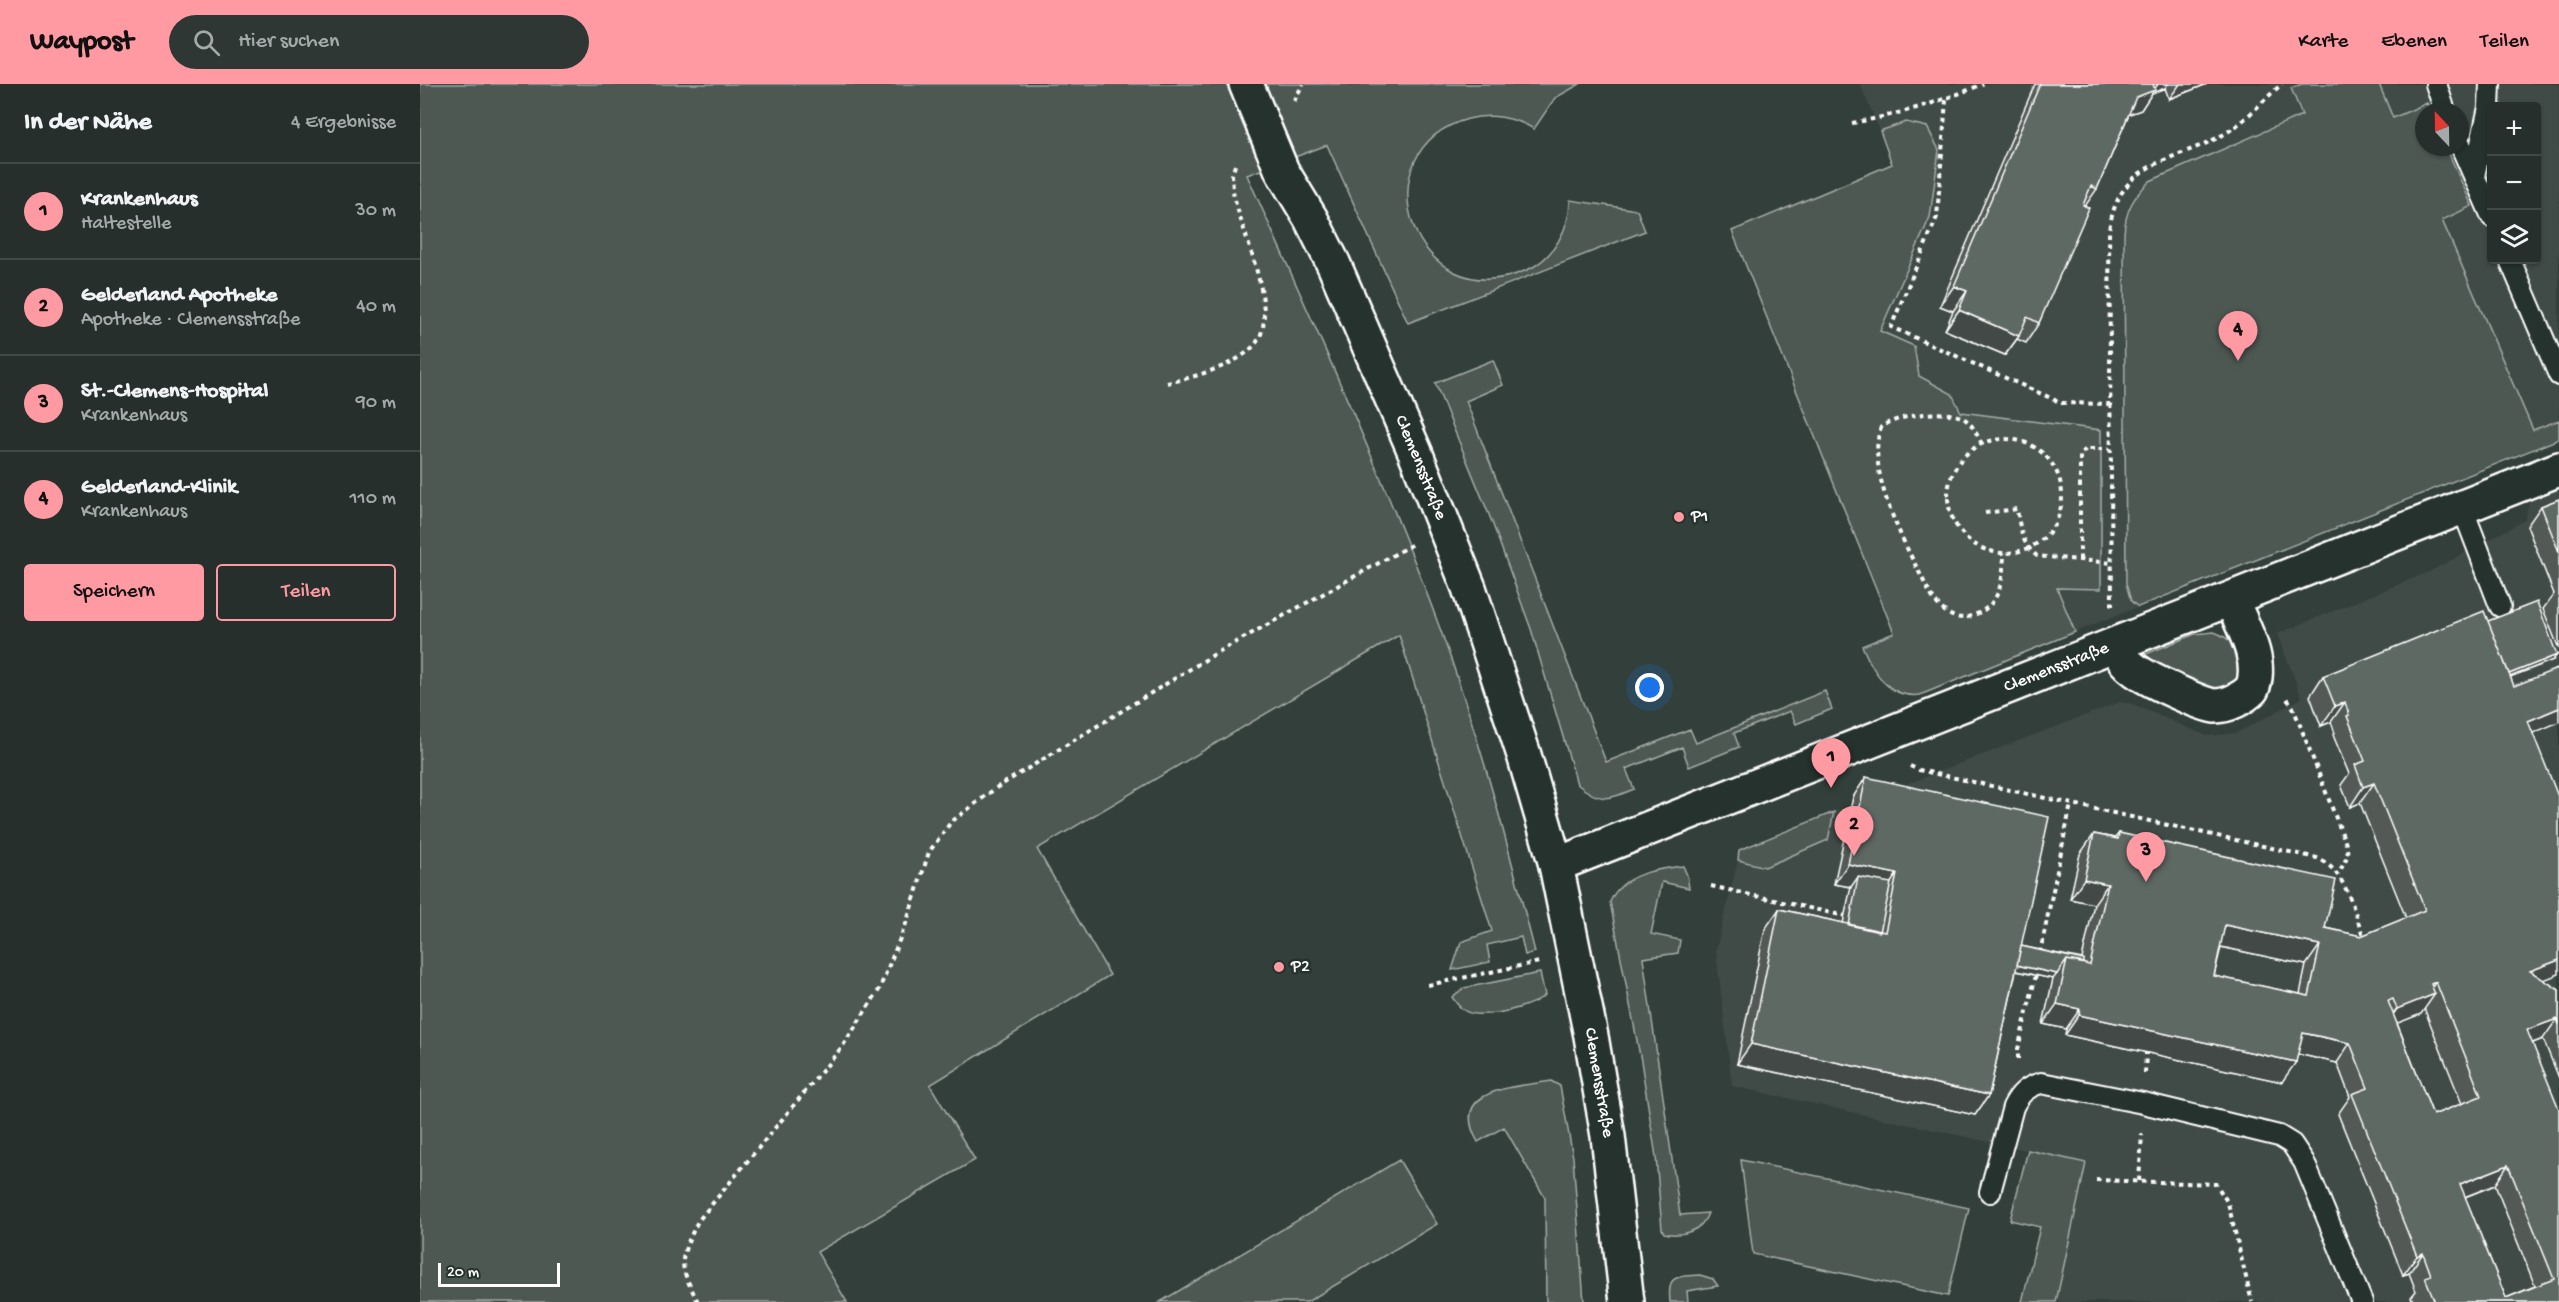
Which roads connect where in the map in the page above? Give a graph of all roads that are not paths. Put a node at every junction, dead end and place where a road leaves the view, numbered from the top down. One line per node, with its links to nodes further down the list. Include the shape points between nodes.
1 (1246, 84): 15 (street, Clemensstraße, via 1282,171 1334,265 1446,528 1491,650)
2 (2436, 84): 4 (lane)
3 (2490, 84): 6 (lane)
4 (2442, 102)
5 (2465, 156): 6 (lane)
6 (2474, 176): 7 (lane)
7 (2489, 210)
8 (2512, 264): 9 (lane)
9 (2559, 375)
10 (2559, 469): 11 (street, Clemensstraße)
11 (2462, 507): 12 (street, Clemensstraße); 13 (lane)
12 (2231, 599): 14 (street, Clemensstraße); 14 (street, via 2253,655 2256,680 2253,689 2232,702 2216,706 2201,702 2136,671)
13 (2500, 606)
14 (2115, 645): 15 (street, Clemensstraße)
15 (1556, 865): 17 (street, Clemensstraße, via 1608,1136)
16 (1990, 1192): 18 (lane, via 2013,1107 2029,1087 2041,1083 2279,1136 2292,1144 2304,1162)
17 (1627, 1302)
18 (2362, 1302)

